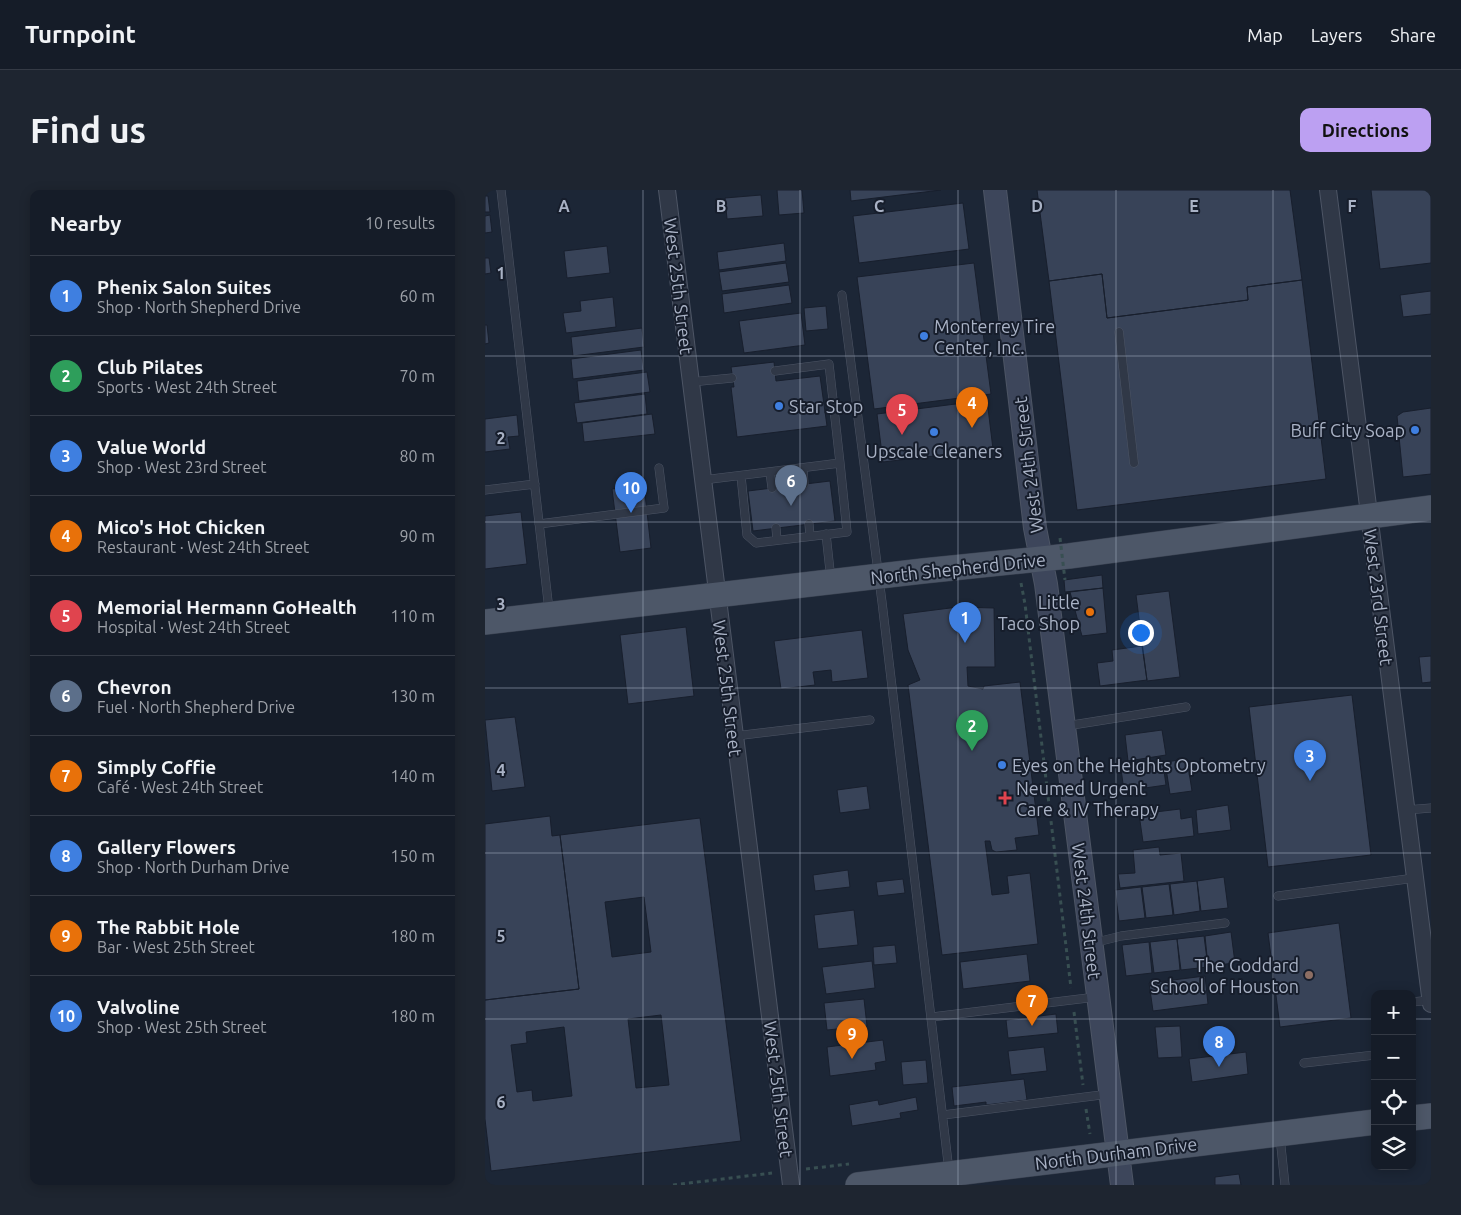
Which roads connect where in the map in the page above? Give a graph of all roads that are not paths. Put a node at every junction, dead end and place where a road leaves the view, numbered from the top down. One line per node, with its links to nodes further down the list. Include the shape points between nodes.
1 (501, 190): 17 (lane)
2 (667, 190): 9 (street, West 25th Street)
3 (995, 190): 29 (street, West 24th Street)
4 (1328, 190): 22 (street, West 23rd Street)
5 (842, 295): 30 (lane)
6 (1119, 332): 11 (lane)
7 (775, 372): 10 (lane, via 829,364)
8 (732, 378): 9 (lane)
9 (691, 382): 16 (street, West 25th Street)
10 (840, 463): 13 (lane); 26 (lane, via 847,532)
11 (1134, 463)
12 (659, 468): 23 (lane, via 664,508)
13 (803, 468): 14 (lane); 18 (lane)
14 (770, 472): 15 (lane); 19 (lane)
15 (741, 476): 16 (lane); 28 (lane, via 747,535 756,543)
16 (703, 480): 32 (street, West 25th Street)
17 (535, 484): 20 (lane); 23 (lane)
18 (804, 484)
19 (772, 488)
20 (485, 490)
21 (1431, 508): 22 (main road, North Shepherd Drive)
22 (1369, 516): 29 (main road, North Shepherd Drive); 40 (street, West 23rd Street)
23 (539, 524): 33 (lane)
24 (809, 524): 27 (lane)
25 (776, 528): 28 (lane)
26 (826, 534): 27 (lane); 31 (lane)
27 (810, 536): 28 (lane)
28 (777, 540)
29 (1040, 558): 30 (main road, North Shepherd Drive); 37 (street, West 24th Street)
30 (878, 576): 31 (main road, North Shepherd Drive); 50 (lane)
31 (831, 582): 32 (main road, North Shepherd Drive)
32 (716, 596): 33 (main road, North Shepherd Drive); 38 (street, West 25th Street)
33 (549, 615): 34 (main road, North Shepherd Drive)
34 (485, 622)
35 (1186, 707): 37 (lane)
36 (870, 720): 38 (lane)
37 (1064, 726): 45 (street, West 24th Street)
38 (735, 736): 61 (street, West 25th Street)
39 (1431, 808): 40 (lane)
40 (1406, 810): 41 (street, West 23rd Street)
41 (1415, 878): 42 (lane); 44 (street, West 23rd Street)
42 (1278, 896)
43 (1225, 923): 45 (lane)
44 (1426, 931): 47 (street, West 23rd Street)
45 (1091, 943): 46 (street, West 24th Street)
46 (1098, 996): 50 (lane); 53 (street, West 24th Street)
47 (1431, 1000): 48 (lane); 49 (street, West 23rd Street)
48 (1416, 1002)
49 (1431, 1004)
50 (932, 1017): 54 (lane)
51 (1371, 1055): 52 (lane)
52 (1304, 1063)
53 (1111, 1094): 54 (lane); 59 (street, West 24th Street)
54 (943, 1115): 60 (lane)
55 (1431, 1116): 56 (main road)
56 (1416, 1118)
57 (1371, 1122): 58 (main road, North Durham Drive)
58 (1279, 1133): 59 (main road, North Durham Drive); 64 (lane)
59 (1118, 1153): 60 (main road, North Durham Drive); 63 (street, West 24th Street)
60 (950, 1179): 62 (main road, North Durham Drive)
61 (791, 1185)
62 (858, 1185)
63 (1123, 1185)
64 (1285, 1185)

